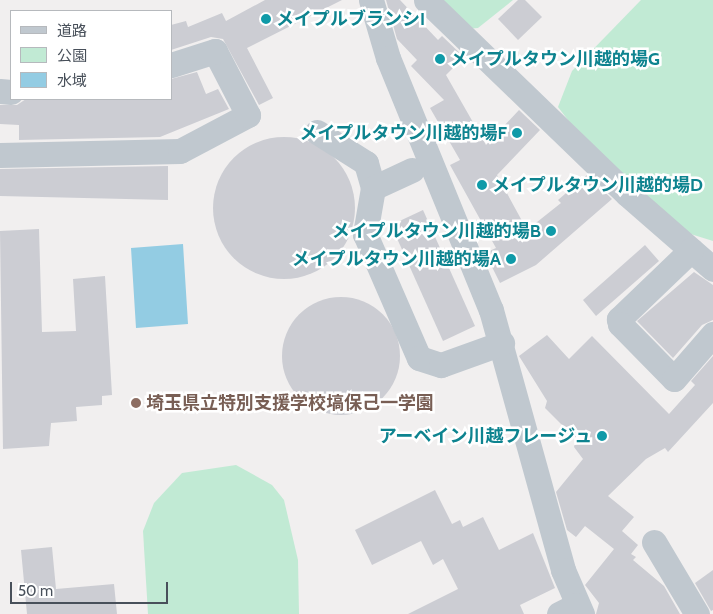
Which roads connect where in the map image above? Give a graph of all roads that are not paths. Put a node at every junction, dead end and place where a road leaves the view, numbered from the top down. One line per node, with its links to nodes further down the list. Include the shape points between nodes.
1 (371, 0): 11 (street, via 388,58)
2 (426, 0): 8 (street, via 453,30)
3 (172, 65): 5 (street, via 215,51 248,115 180,151)
4 (316, 132): 7 (street, via 366,163)
5 (0, 155)
6 (412, 170): 7 (street)
7 (373, 188): 11 (street, via 365,234 419,358 441,365)
8 (691, 250): 9 (street); 10 (street, via 619,319 620,324 674,379)
9 (713, 269)
10 (713, 334)
11 (502, 343): 13 (street)
12 (654, 542): 14 (street)
13 (573, 611)
14 (697, 614)

